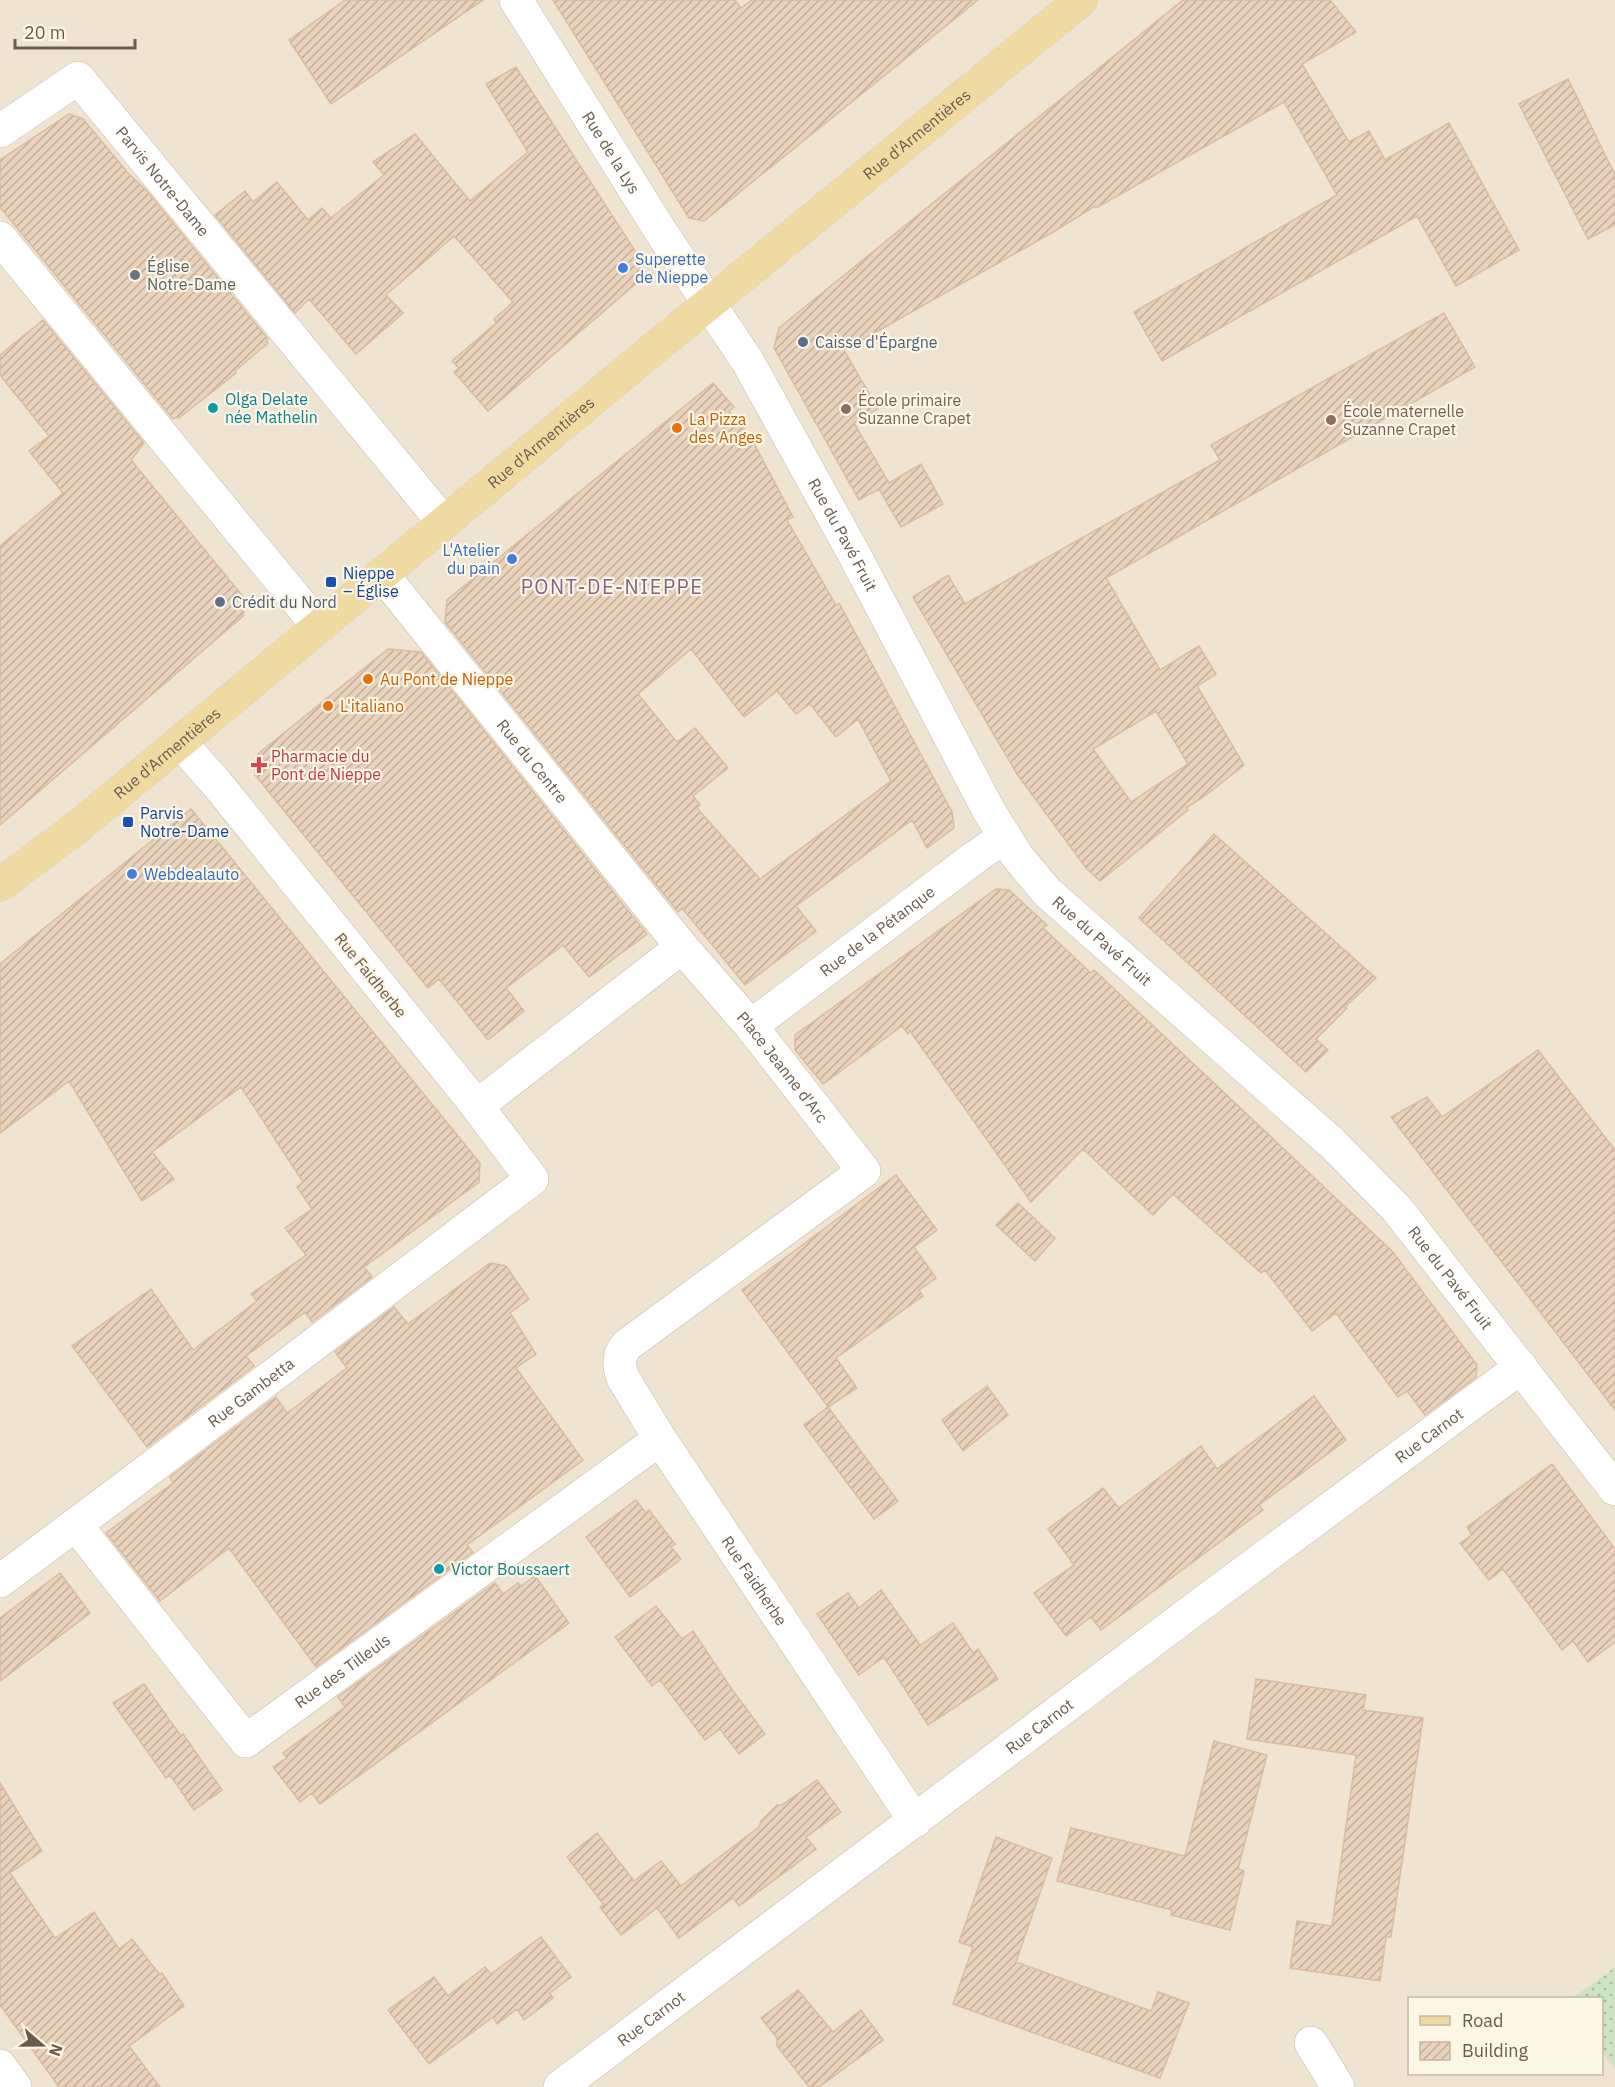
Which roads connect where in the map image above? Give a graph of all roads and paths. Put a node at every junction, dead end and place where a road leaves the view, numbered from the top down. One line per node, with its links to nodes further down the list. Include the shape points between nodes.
1 (516, 0): 5 (street, Rue de la Lys)
2 (1082, 0): 5 (main road, Rue d'Armentières)
3 (0, 131): 6 (street, Parvis Notre-Dame, via 78,78)
4 (0, 238): 8 (street)
5 (708, 305): 6 (main road, Rue d'Armentières); 10 (street, Rue du Pavé Fruit, via 753,370)
6 (444, 523): 7 (main road, Rue d'Armentières)
7 (382, 574): 8 (main road, Rue d'Armentières); 12 (street, Rue du Centre)
8 (319, 627): 9 (main road, Rue d'Armentières)
9 (180, 742): 11 (main road, Rue d'Armentières); 14 (street, Rue Faidherbe)
10 (1004, 837): 13 (street, Rue de la Pétanque); 17 (street, Rue du Pavé Fruit, via 1047,892 1365,1176 1411,1226)
11 (0, 885)
12 (682, 947): 13 (street, Place Jeanne d'Arc); 14 (street)
13 (751, 1026): 16 (street, Place Jeanne d'Arc, via 864,1171)
14 (477, 1106): 15 (street, Rue Faidherbe, via 532,1179)
15 (500, 1204): 20 (street, Rue Gambetta)
16 (636, 1338): 18 (street, Rue Faidherbe, via 622,1350 619,1368)
17 (1521, 1367): 19 (street, Rue du Pavé Fruit); 22 (street, Rue Carnot)
18 (660, 1438): 20 (street, Rue des Tilleuls, via 246,1741); 22 (street, Rue Faidherbe)
19 (1615, 1489)
20 (76, 1525): 21 (street, Rue Gambetta)
21 (0, 1581)
22 (915, 1821): 26 (street, Rue Carnot)
23 (1311, 2043): 27 (street)
24 (0, 2066): 25 (street)
25 (15, 2087)
26 (560, 2087)
27 (1338, 2087)

